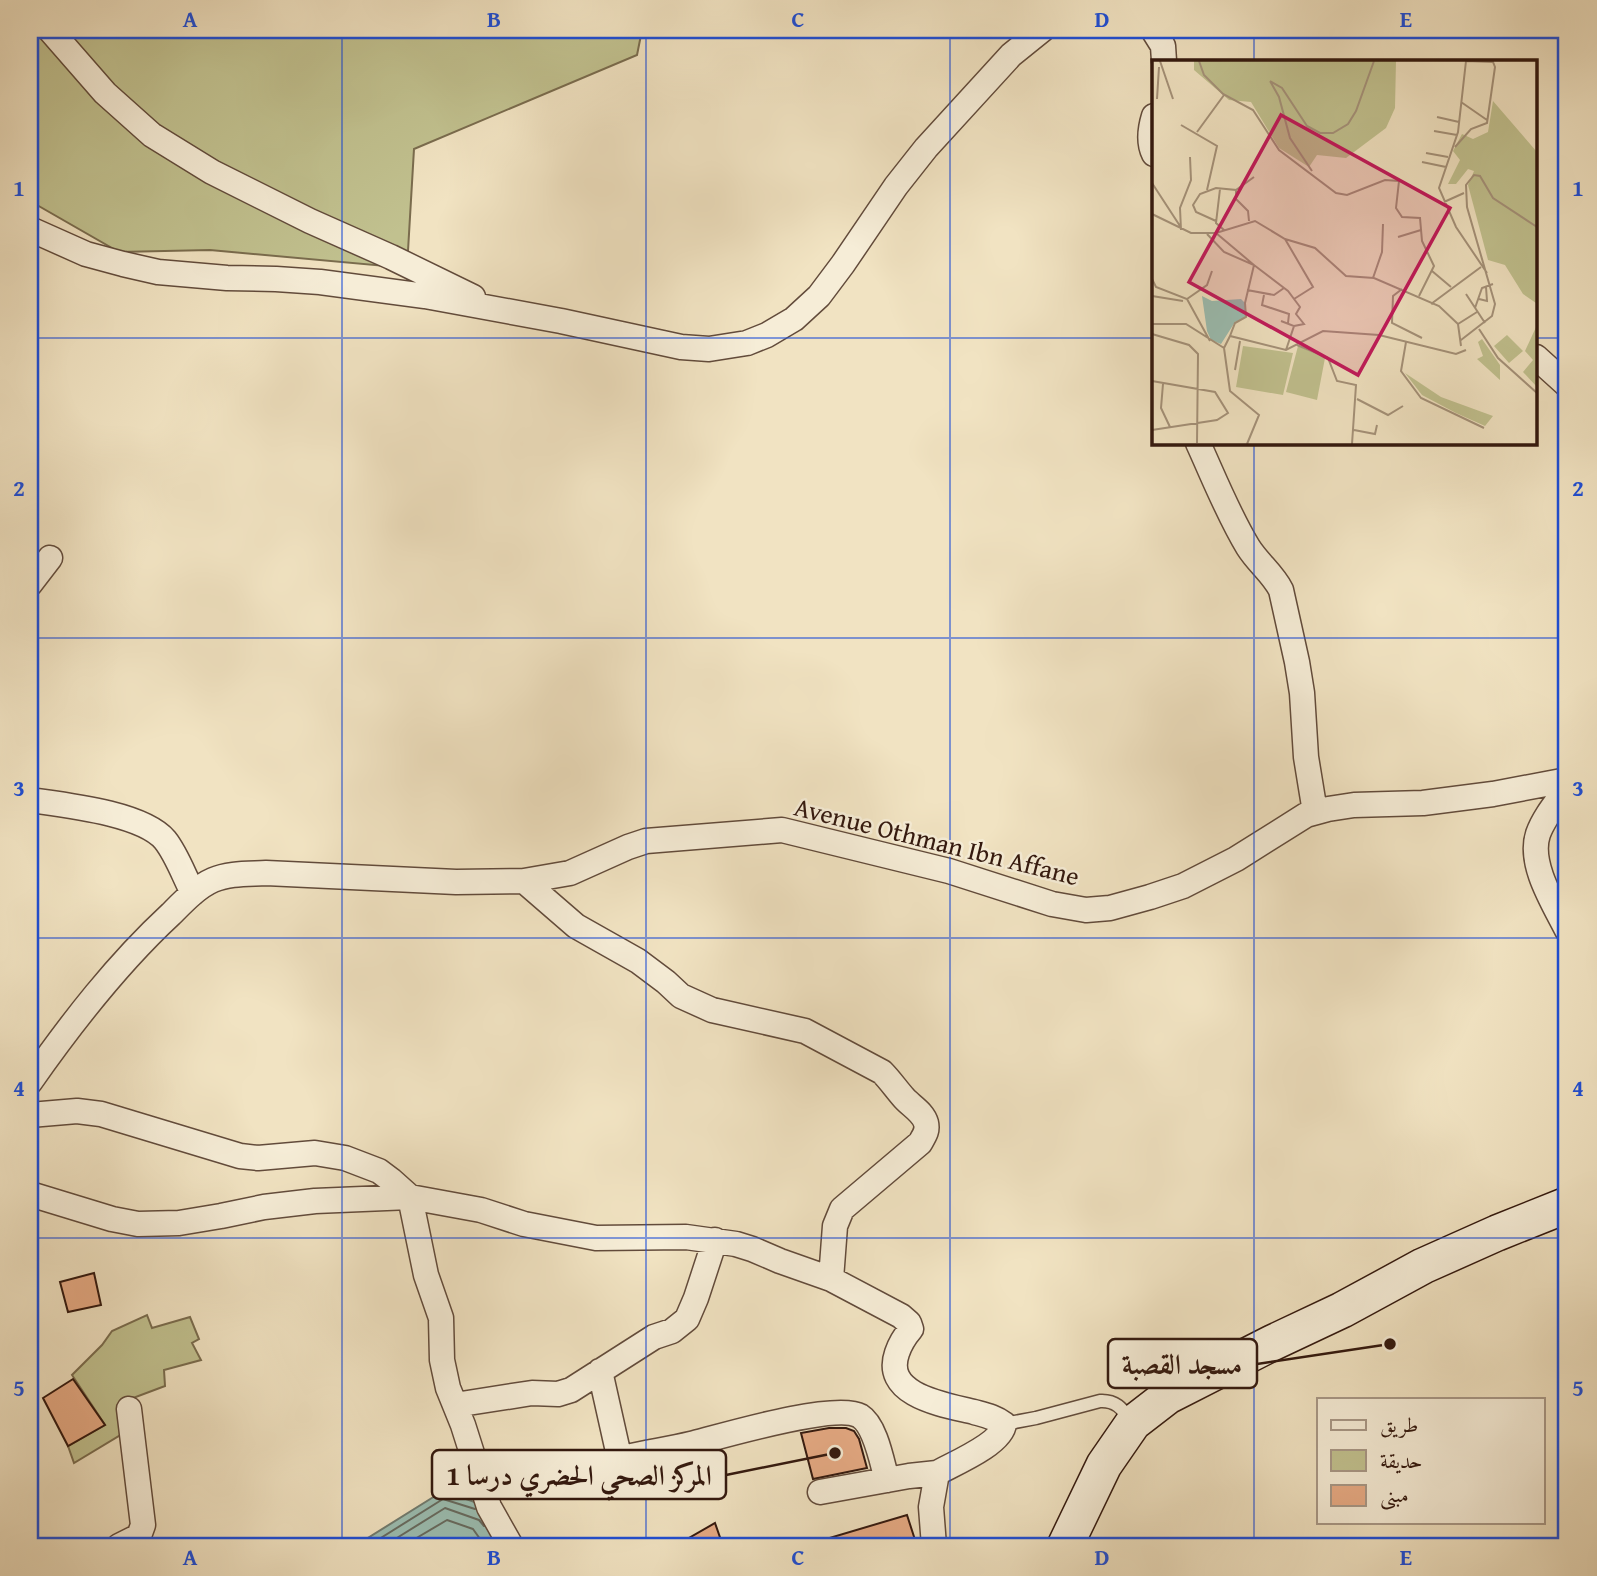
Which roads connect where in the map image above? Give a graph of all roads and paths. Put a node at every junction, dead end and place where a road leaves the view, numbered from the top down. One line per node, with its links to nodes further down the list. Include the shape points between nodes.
1 (50, 30): 8 (street, via 105,93 152,135 212,172)
2 (1042, 30): 8 (street, via 1011,55 926,148 819,296 767,335 747,344 681,347)
3 (1153, 30): 4 (street, via 1163,46)
4 (1164, 60)
5 (1152, 123): 6 (street)
6 (1152, 150)
7 (30, 229): 8 (street, via 86,254 158,272 320,282)
8 (496, 308)
9 (1538, 359): 10 (street)
10 (1567, 385)
11 (1198, 444): 17 (street, via 1237,528 1281,590 1299,672)
12 (50, 558): 13 (street)
13 (30, 584)
14 (1567, 780): 17 (street, Avenue Othman Ibn Affane, via 1493,794)
15 (1567, 788): 20 (street, via 1545,818 1535,853 1549,896)
16 (30, 800): 19 (street, via 78,806 145,825 166,841)
17 (1315, 812): 18 (street, Avenue Othman Ibn Affane, via 1183,886 1110,908 1052,904 949,871 782,830 646,841 570,873)
18 (524, 881): 19 (street, Avenue Othman Ibn Affane, via 234,874 212,880); 27 (street, via 576,926 638,961 681,996 712,1010 805,1031 882,1072 925,1118 926,1134 920,1143 842,1209 835,1226)
19 (193, 893): 21 (street, Avenue Othman Ibn Affane, via 119,967)
20 (1567, 930)
21 (34, 1069)
22 (30, 1115): 24 (street, via 101,1114 240,1156 316,1153 345,1157 379,1171)
23 (30, 1194): 24 (street, via 138,1224 179,1223 290,1204)
24 (410, 1197): 26 (street, via 596,1238); 29 (street, via 426,1275 441,1318 442,1360)
25 (1567, 1205): 31 (street, via 1423,1266 1168,1396)
26 (715, 1240): 27 (street); 28 (street, via 687,1320)
27 (831, 1279): 32 (street, via 909,1323 911,1329 894,1362 902,1385 925,1399)
28 (600, 1371): 29 (street, via 558,1394 532,1393); 34 (street, via 621,1457 810,1415 854,1413 867,1422 873,1434)
29 (455, 1405): 37 (street, via 489,1507)
30 (129, 1409): 36 (street, via 143,1525 139,1536)
31 (1133, 1423): 32 (lane, via 1116,1403 1100,1401); 39 (street, via 1104,1465)
32 (1004, 1424): 33 (street, via 1002,1433 984,1447)
33 (937, 1473): 34 (street); 38 (street, via 931,1507)
34 (887, 1480): 35 (street)
35 (820, 1492)
36 (119, 1546)
37 (511, 1546)
38 (934, 1546)
39 (1065, 1546)

